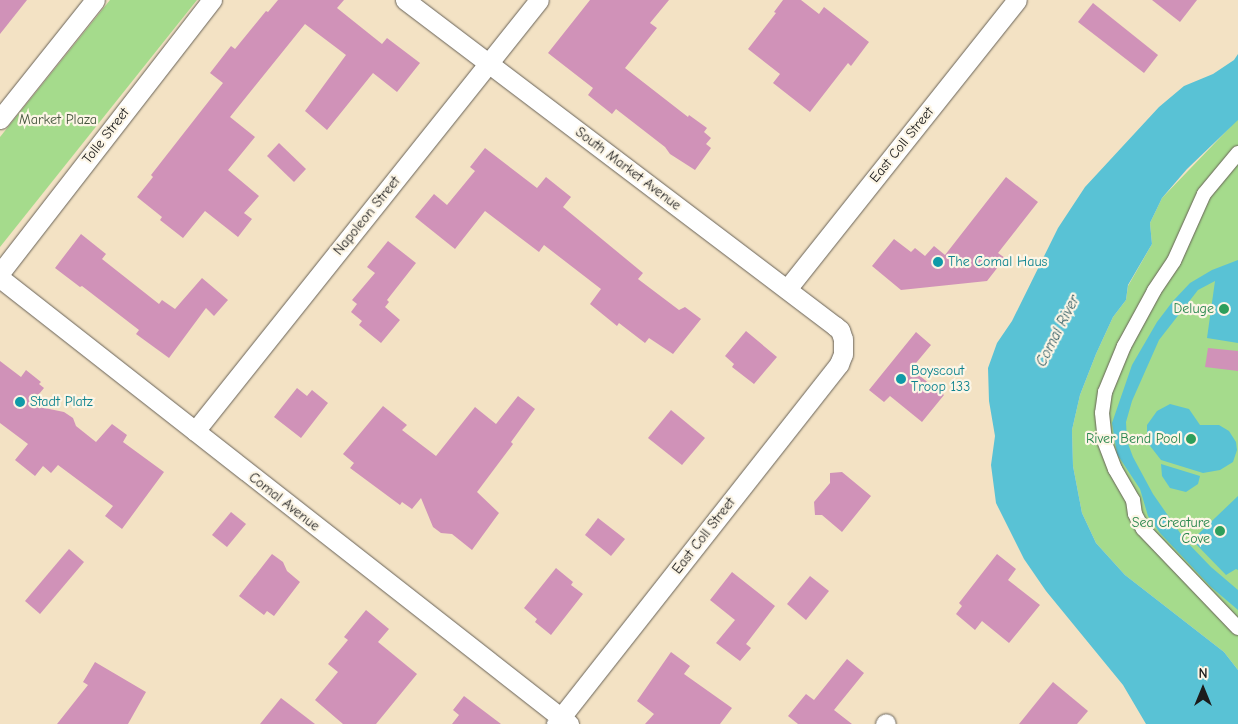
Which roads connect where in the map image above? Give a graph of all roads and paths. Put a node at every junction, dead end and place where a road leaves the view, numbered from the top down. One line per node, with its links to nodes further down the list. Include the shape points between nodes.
1 (95, 0): 7 (street)
2 (212, 0): 9 (street, Tolle Street)
3 (405, 0): 6 (street, South Market Avenue)
4 (539, 0): 6 (street, Napoleon Street)
5 (1017, 0): 11 (street, East Coll Street)
6 (488, 63): 11 (street, South Market Avenue); 13 (street, Napoleon Street)
7 (0, 119)
8 (1238, 153): 14 (street, via 1204,194 1174,261 1124,346 1105,392 1102,413 1105,443 1133,500 1135,514 1143,529)
9 (0, 273)
10 (0, 278): 13 (street, Comal Avenue)
11 (787, 289): 12 (street, South Market Avenue, via 840,330)
12 (844, 344): 15 (street, East Coll Street, via 839,364)
13 (194, 431): 15 (street, Comal Avenue)
14 (1238, 628)
15 (562, 722)

